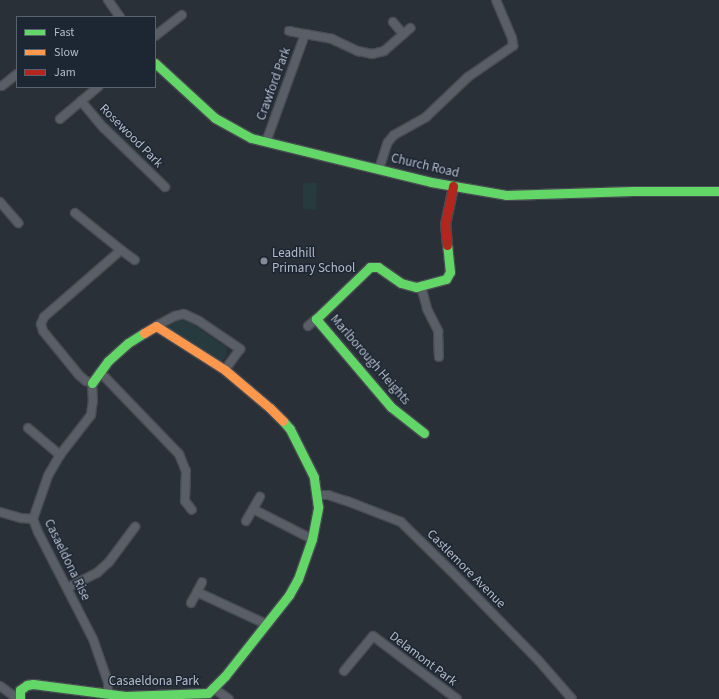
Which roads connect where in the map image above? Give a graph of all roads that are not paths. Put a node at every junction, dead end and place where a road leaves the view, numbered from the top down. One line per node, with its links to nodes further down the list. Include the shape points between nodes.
1 (108, 0): 4 (street)
2 (496, 0): 18 (street, via 513,46 468,77 426,117 394,135 388,142)
3 (182, 15): 10 (street)
4 (119, 16)
5 (393, 22): 9 (street)
6 (410, 28): 9 (street, Crawford Park)
7 (289, 31): 8 (street, Crawford Park)
8 (305, 34): 9 (street, Crawford Park, via 332,39 358,51 372,54 384,51); 17 (street, Crawford Park)
9 (403, 34)
10 (156, 35)
11 (156, 64): 17 (street, Church Road, via 215,118 251,138)
12 (16, 75): 13 (street)
13 (2, 86)
14 (97, 88): 15 (street, Rosewood Park)
15 (81, 101): 16 (street, Rosewood Park); 20 (street, Rosewood Park, via 104,128)
16 (60, 119)
17 (266, 142): 18 (street, Church Road)
18 (379, 169): 19 (street, Church Road)
19 (453, 186): 21 (street, Church Road, via 516,195); 27 (street, Marlborough Heights, via 445,224 450,272 446,278)
20 (165, 187)
21 (719, 191)
22 (0, 202): 24 (street)
23 (75, 213): 25 (street)
24 (18, 223)
25 (121, 250): 26 (street); 34 (street, via 44,317 41,324 43,331 79,375)
26 (135, 260)
27 (421, 286): 28 (street, Marlborough Heights, via 401,283 378,267 370,267); 31 (street, via 427,309 438,331)
28 (316, 318): 30 (street, Marlborough Heights); 36 (street, Marlborough Heights, via 391,407)
29 (156, 326): 32 (street, Casaeldona Park); 32 (street, via 174,316 184,314 198,321 240,349); 33 (street, via 128,343)
30 (308, 326)
31 (439, 357)
32 (225, 370): 38 (street, Casaeldona Park, via 270,408 290,429 314,477)
33 (100, 372): 34 (street); 41 (street, via 179,454 186,471 185,501)
34 (92, 383): 37 (street, Casaeldona Rise, via 91,415)
35 (28, 428): 37 (street)
36 (424, 433)
37 (60, 455): 43 (street, Casaeldona Rise, via 48,476)
38 (317, 495): 46 (street, Casaeldona Park, via 318,507); 60 (street, Castlemore Avenue, via 328,495 347,501 401,522 539,661)
39 (260, 497): 40 (street)
40 (253, 509): 44 (street); 46 (street)
41 (192, 510)
42 (0, 512): 43 (street)
43 (33, 519): 48 (street, Casaeldona Rise)
44 (246, 521)
45 (135, 527): 48 (street, via 109,562 97,573)
46 (312, 539): 51 (street, Casaeldona Park, via 289,596)
47 (202, 582): 49 (street)
48 (67, 588): 55 (street, Casaeldona Rise, via 93,639 108,682)
49 (197, 592): 50 (street); 51 (street)
50 (190, 603)
51 (266, 624): 54 (street, Casaeldona Park)
52 (344, 671): 59 (street, Delamont Park, via 373,636)
53 (0, 686): 57 (street)
54 (213, 688): 56 (street, Casaeldona Park, via 208,693); 58 (street)
55 (108, 694): 56 (street, Casaeldona Park); 57 (street, Casaeldona Park, via 33,684 23,687)
56 (125, 697)
57 (19, 698)
58 (229, 699)
59 (457, 699)
60 (572, 699)

